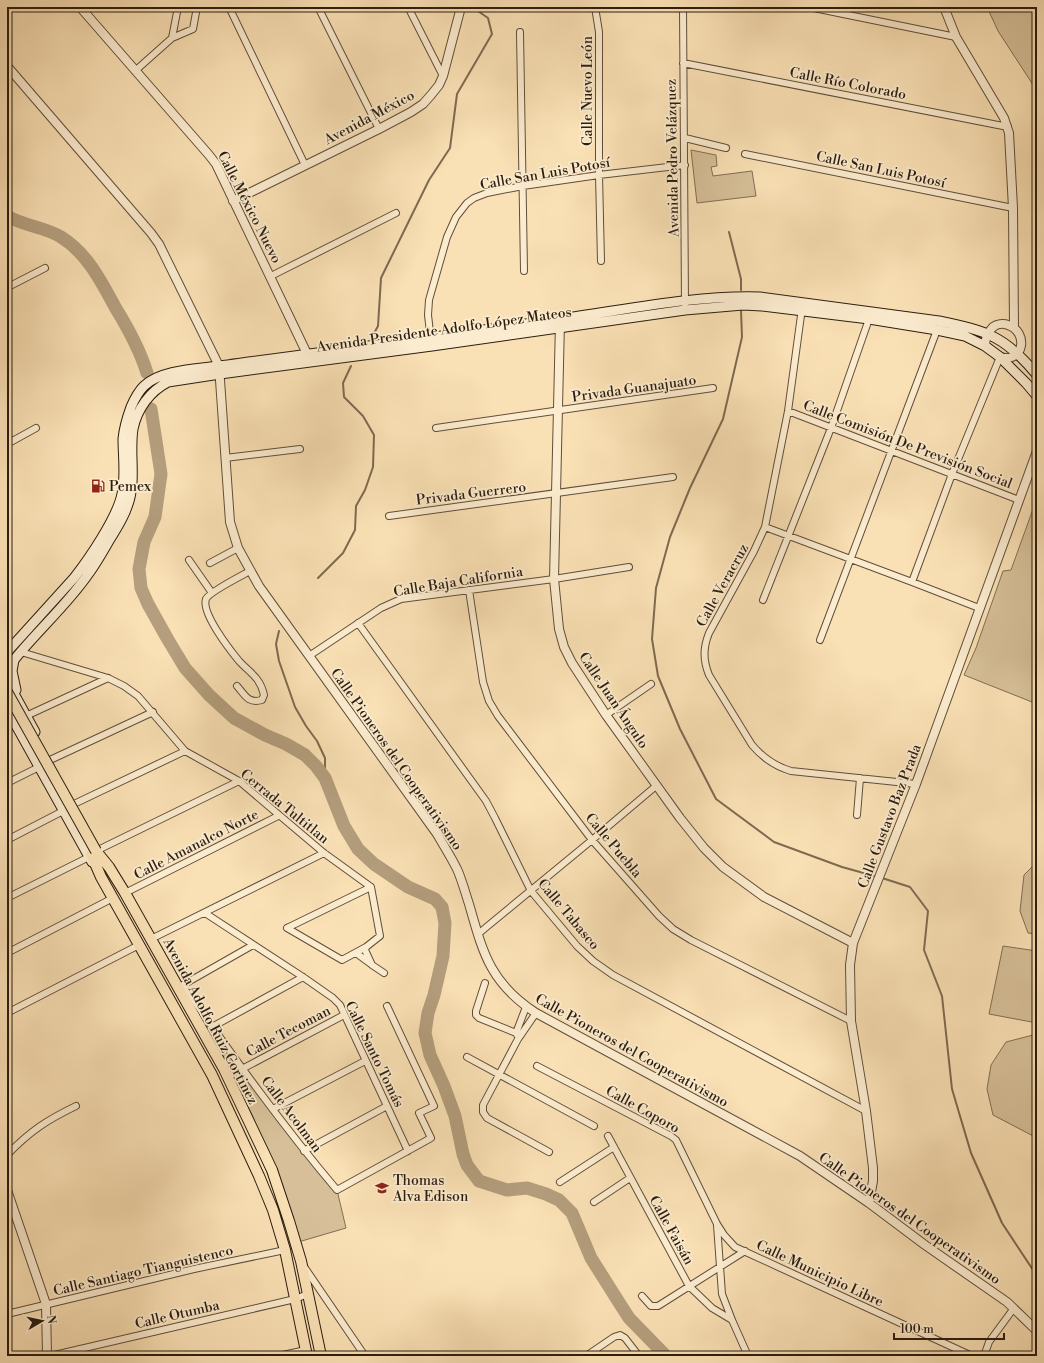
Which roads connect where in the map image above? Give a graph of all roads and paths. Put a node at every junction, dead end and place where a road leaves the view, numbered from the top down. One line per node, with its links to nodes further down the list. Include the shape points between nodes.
1 (80, 7): 17 (street, Calle México Nuevo)
2 (178, 7): 14 (street)
3 (197, 7): 14 (street, via 193,29)
4 (229, 7): 24 (street)
5 (318, 7): 20 (street)
6 (408, 7): 18 (street)
7 (460, 7): 18 (street, Avenida México)
8 (595, 7): 26 (street, Calle Nuevo León, via 599,32)
9 (683, 7): 15 (street, Avenida Pedro Velázquez)
10 (809, 7): 13 (street)
11 (944, 7): 13 (street)
12 (520, 32): 27 (street)
13 (956, 37): 19 (street)
14 (172, 38): 17 (street)
15 (683, 63): 19 (street, Calle Río Colorado); 21 (street, Avenida Pedro Velázquez)
16 (7, 66): 48 (street, Calle Pioneros del Cooperativismo, via 159,244)
17 (135, 71): 28 (street, Calle México Nuevo, via 216,164)
18 (443, 76): 20 (street, Avenida México, via 431,96 422,104)
19 (1008, 127): 29 (street)
20 (379, 129): 24 (street, Avenida México)
21 (685, 138): 22 (street); 25 (street, Avenida Pedro Velázquez)
22 (726, 148)
23 (745, 154): 29 (street, Calle San Luis Potosí)
24 (305, 165): 28 (street, Avenida México)
25 (684, 165): 26 (street, Calle San Luis Potosí); 36 (street, Avenida Pedro Velázquez)
26 (599, 175): 27 (street, Calle San Luis Potosí); 31 (street, Calle Nuevo León)
27 (523, 186): 33 (street); 43 (street, Calle San Luis Potosí, via 480,195 467,203 456,217 447,237 429,300)
28 (233, 201): 34 (street, Calle México Nuevo)
29 (1013, 208): 40 (street)
30 (396, 213): 34 (street)
31 (601, 261)
32 (44, 268): 35 (street, via 10,286)
33 (524, 271)
34 (271, 276): 47 (street, Calle México Nuevo)
35 (7, 282)
36 (685, 305): 37 (main road, Avenida Presidente Adolfo López Mateos, via 754,296); 39 (main road, Avenida Presidente Adolfo López Mateos)
37 (802, 307): 38 (main road, Avenida Presidente Adolfo López Mateos); 42 (main road, Avenida Presidente Adolfo López Mateos, via 939,321); 53 (street, Calle Veracruz)
38 (869, 319): 41 (main road, Avenida Presidente Adolfo López Mateos); 56 (street)
39 (560, 323): 43 (main road, Avenida Presidente Adolfo López Mateos); 52 (street, Calle Juan Ángulo)
40 (1014, 327): 42 (street, via 1004,324 994,326); 45 (street, via 1020,334 1022,344)
41 (936, 330): 44 (main road, Avenida Presidente Adolfo López Mateos, via 965,336); 59 (street)
42 (987, 333): 44 (street); 45 (main road, Avenida Presidente Adolfo López Mateos, via 1005,342)
43 (431, 341): 47 (main road, Avenida Presidente Adolfo López Mateos)
44 (985, 346): 46 (main road, Avenida Presidente Adolfo López Mateos)
45 (1018, 353): 46 (street, via 1008,359); 49 (main road, Avenida Presidente Adolfo López Mateos)
46 (1000, 357): 51 (main road, Avenida Presidente Adolfo López Mateos); 62 (street)
47 (310, 358): 48 (main road, Avenida Presidente Adolfo López Mateos)
48 (219, 370): 61 (street, Calle Pioneros del Cooperativismo); 82 (main road, Avenida Presidente Adolfo López Mateos, via 166,374 154,379 140,391 124,426 123,485 118,505 83,566); 86 (main road, Avenida Presidente Adolfo López Mateos, via 168,382 151,393 133,428 133,479 124,512 89,574)
49 (1037, 375)
50 (713, 388): 52 (street, Privada Guanajuato)
51 (1037, 396)
52 (557, 411): 55 (street, Privada Guanajuato); 64 (street, Calle Juan Ángulo)
53 (788, 411): 56 (street, Calle Comisión De Previsión Social); 67 (street, Calle Veracruz)
54 (36, 428): 57 (street)
55 (436, 428)
56 (831, 428): 59 (street, Calle Comisión De Previsión Social); 68 (street)
57 (7, 444)
58 (300, 449): 61 (street)
59 (892, 451): 62 (street, Calle Comisión De Previsión Social); 70 (street)
60 (1037, 451): 65 (street, Calle Gustavo Baz Prada)
61 (225, 458): 69 (street, Calle Pioneros del Cooperativismo, via 230,522)
62 (952, 474): 65 (street, Calle Comisión De Previsión Social); 76 (street)
63 (673, 477): 64 (street, Privada Guerrero)
64 (556, 494): 66 (street, Privada Guerrero); 75 (street, Calle Juan Ángulo)
65 (1019, 500): 80 (street, Calle Gustavo Baz Prada)
66 (389, 516)
67 (765, 527): 68 (street); 104 (street, Calle Veracruz, via 704,644 705,666 752,745 769,762 791,771)
68 (788, 535): 70 (street); 79 (street)
69 (238, 548): 72 (street); 74 (street, Calle Pioneros del Cooperativismo)
70 (849, 559): 76 (street); 84 (street)
71 (189, 560): 78 (street)
72 (210, 563)
73 (629, 567): 75 (street, Calle Baja California)
74 (250, 571): 78 (street); 87 (street, Calle Pioneros del Cooperativismo)
75 (554, 579): 77 (street, Calle Baja California); 98 (street, Calle Juan Ángulo, via 557,618 564,647)
76 (912, 582): 80 (street)
77 (469, 590): 81 (street, Calle Baja California, via 401,600 381,608); 116 (street, Calle Puebla, via 488,700)
78 (212, 593): 92 (street, via 206,599 205,607 208,614 228,648 259,680 264,694 262,700 248,700)
79 (763, 600)
80 (979, 608): 108 (street, Calle Gustavo Baz Prada)
81 (358, 623): 87 (street, Calle Baja California); 120 (street, Calle Tabasco, via 486,801)
82 (22, 635): 83 (main road); 85 (main road, Avenida Presidente Adolfo López Mateos)
83 (7, 639)
84 (820, 640)
85 (7, 652)
86 (21, 652): 88 (main road, Avenida Presidente Adolfo López Mateos); 89 (street, Cerrada Tultitlan)
87 (309, 656): 125 (street, Calle Pioneros del Cooperativismo, via 450,854 463,885)
88 (11, 661): 94 (main road)
89 (108, 678): 97 (street, Cerrada Tultitlan, via 138,696); 99 (street)
90 (7, 680): 94 (main road, Avenida Adolfo Ruiz Cortinez)
91 (651, 684): 98 (street)
92 (236, 686)
93 (7, 692): 117 (main road, Avenida Adolfo Ruiz Cortinez, bridge)
94 (19, 701): 99 (main road, Avenida Adolfo Ruiz Cortinez)
95 (7, 702): 117 (main road, Avenida Adolfo Ruiz Cortinez)
96 (7, 709): 100 (main road, Avenida Adolfo Ruiz Cortinez)
97 (153, 712): 101 (street, Cerrada Tultitlan); 102 (street)
98 (606, 715): 109 (street, Calle Juan Ángulo)
99 (26, 716): 102 (main road, Avenida Adolfo Ruiz Cortinez)
100 (10, 723): 103 (main road, Avenida Adolfo Ruiz Cortinez)
101 (185, 751): 105 (street, Cerrada Tultitlan); 111 (street)
102 (50, 760): 107 (main road, Avenida Adolfo Ruiz Cortinez)
103 (39, 767): 106 (street); 110 (main road, Avenida Adolfo Ruiz Cortinez)
104 (860, 778): 108 (street, Calle Veracruz); 113 (street)
105 (239, 781): 114 (street, Cerrada Tultitlan); 117 (street)
106 (7, 783)
107 (63, 783): 110 (main road); 111 (main road, Avenida Adolfo Ruiz Cortinez)
108 (916, 784): 127 (street, Calle Gustavo Baz Prada)
109 (656, 786): 116 (street); 127 (street, Calle Juan Ángulo, via 694,836 723,867 764,897)
110 (51, 789): 112 (main road, Avenida Adolfo Ruiz Cortinez)
111 (74, 804): 117 (main road, Avenida Adolfo Ruiz Cortinez)
112 (63, 811): 115 (street); 117 (main road, Avenida Adolfo Ruiz Cortinez)
113 (857, 815)
114 (278, 816): 118 (street, Cerrada Tultitlan); 121 (street, Calle Amanalco Norte)
115 (7, 840)
116 (592, 840): 120 (street); 143 (street, Calle Puebla, via 673,929)
117 (94, 853): 121 (main road, Avenida Adolfo Ruiz Cortinez, via 109,867); 122 (street); 123 (main road, Avenida Adolfo Ruiz Cortinez, via 101,877)
118 (324, 853): 119 (street, Cerrada Tultitlan); 124 (street)
119 (370, 887): 130 (street, via 380,936); 132 (street, via 287,928 342,960)
120 (531, 891): 125 (street); 154 (street, Calle Tabasco, via 577,946 613,975)
121 (125, 893): 126 (main road, Avenida Adolfo Ruiz Cortinez)
122 (7, 898)
123 (113, 898): 128 (main road, Avenida Adolfo Ruiz Cortinez); 131 (street)
124 (205, 913): 126 (street); 129 (street, Calle Santo Tomás)
125 (478, 934): 139 (street, Calle Pioneros del Cooperativismo, via 494,974 505,989)
126 (151, 940): 137 (main road, Avenida Adolfo Ruiz Cortinez)
127 (853, 944): 143 (street, Calle Gustavo Baz Prada, via 850,965)
128 (139, 945): 140 (street); 165 (main road, Avenida Adolfo Ruiz Cortinez, via 212,1075)
129 (253, 945): 135 (street, Calle Santo Tomás); 137 (street)
130 (366, 947): 132 (street); 133 (street)
131 (7, 953)
132 (356, 953): 133 (street)
133 (372, 965): 134 (street)
134 (384, 973)
135 (303, 977): 142 (street, Calle Santo Tomás, via 333,998 340,1005); 144 (street)
136 (485, 984): 145 (street, via 476,1015)
137 (181, 986): 144 (street, Calle Acolman); 163 (main road, Avenida Adolfo Ruiz Cortinez, via 224,1068)
138 (387, 1006): 159 (street, via 434,1106 419,1113 431,1138)
139 (526, 1007): 141 (street, Calle Pioneros del Cooperativismo); 145 (street)
140 (7, 1013)
141 (536, 1013): 145 (street); 168 (street, Calle Pioneros del Cooperativismo, via 800,1156)
142 (344, 1015): 147 (street, Calle Santo Tomás); 149 (street, Calle Tecoman)
143 (851, 1021): 154 (street, Calle Gustavo Baz Prada)
144 (212, 1027): 149 (street, Calle Acolman)
145 (518, 1036): 150 (street)
146 (468, 1057): 150 (street)
147 (365, 1061): 152 (street, Calle Santo Tomás); 153 (street)
148 (537, 1066): 169 (street, Calle Coporo, via 676,1140)
149 (242, 1069): 153 (street, Calle Acolman)
150 (499, 1074): 155 (street); 160 (street, via 484,1104 487,1118)
151 (76, 1106): 161 (street, via 38,1126)
152 (387, 1106): 158 (street); 159 (street, Calle Santo Tomás)
153 (273, 1109): 158 (street, Calle Acolman)
154 (866, 1111): 168 (street, Calle Gustavo Baz Prada, via 873,1168)
155 (594, 1126)
156 (608, 1136): 157 (street, Calle Faisán)
157 (614, 1147): 162 (street, Calle Faisán); 164 (street)
158 (304, 1150): 159 (street, Calle Acolman, via 337,1190)
159 (408, 1151)
160 (549, 1152)
161 (7, 1155)
162 (630, 1178): 167 (street); 174 (street, Calle Faisán)
163 (276, 1180): 165 (main road); 172 (main road, Avenida Adolfo Ruiz Cortinez)
164 (560, 1182)
165 (263, 1185): 170 (main road, Avenida Adolfo Ruiz Cortinez)
166 (7, 1192): 178 (street)
167 (594, 1202)
168 (869, 1203): 179 (street, Calle Pioneros del Cooperativismo)
169 (717, 1224): 171 (street, Calle Coporo, via 730,1242); 173 (street, Calle Coporo)
170 (285, 1250): 177 (main road, Avenida Adolfo Ruiz Cortinez); 178 (street, Calle Santiago Tianguistenco)
171 (745, 1251): 173 (street); 192 (street, Calle Municipio Libre)
172 (301, 1262): 175 (main road, Avenida Adolfo Ruiz Cortinez); 188 (street)
173 (720, 1266): 174 (street); 181 (street, Calle Coporo, via 722,1294)
174 (689, 1286): 176 (street, via 655,1307 648,1304); 181 (street, Calle Faisán, via 712,1308)
175 (308, 1294): 177 (street, Calle Otumba); 187 (main road, Avenida Adolfo Ruiz Cortinez)
176 (642, 1296)
177 (295, 1300): 183 (main road, Avenida Adolfo Ruiz Cortinez); 185 (street, Calle Otumba)
178 (46, 1304): 180 (street, Calle Santiago Tianguistenco); 184 (street)
179 (1014, 1308): 182 (street, Calle Pioneros del Cooperativismo); 193 (street, via 991,1338)
180 (7, 1314)
181 (732, 1320): 191 (street, Calle Coporo)
182 (1037, 1331)
183 (306, 1353): 186 (street)
184 (47, 1356)
185 (50, 1356)
186 (278, 1356)
187 (321, 1356)
188 (365, 1356)
189 (586, 1356): 190 (street, via 620,1335)
190 (639, 1356)
191 (748, 1356)
192 (972, 1356)
193 (984, 1356)

